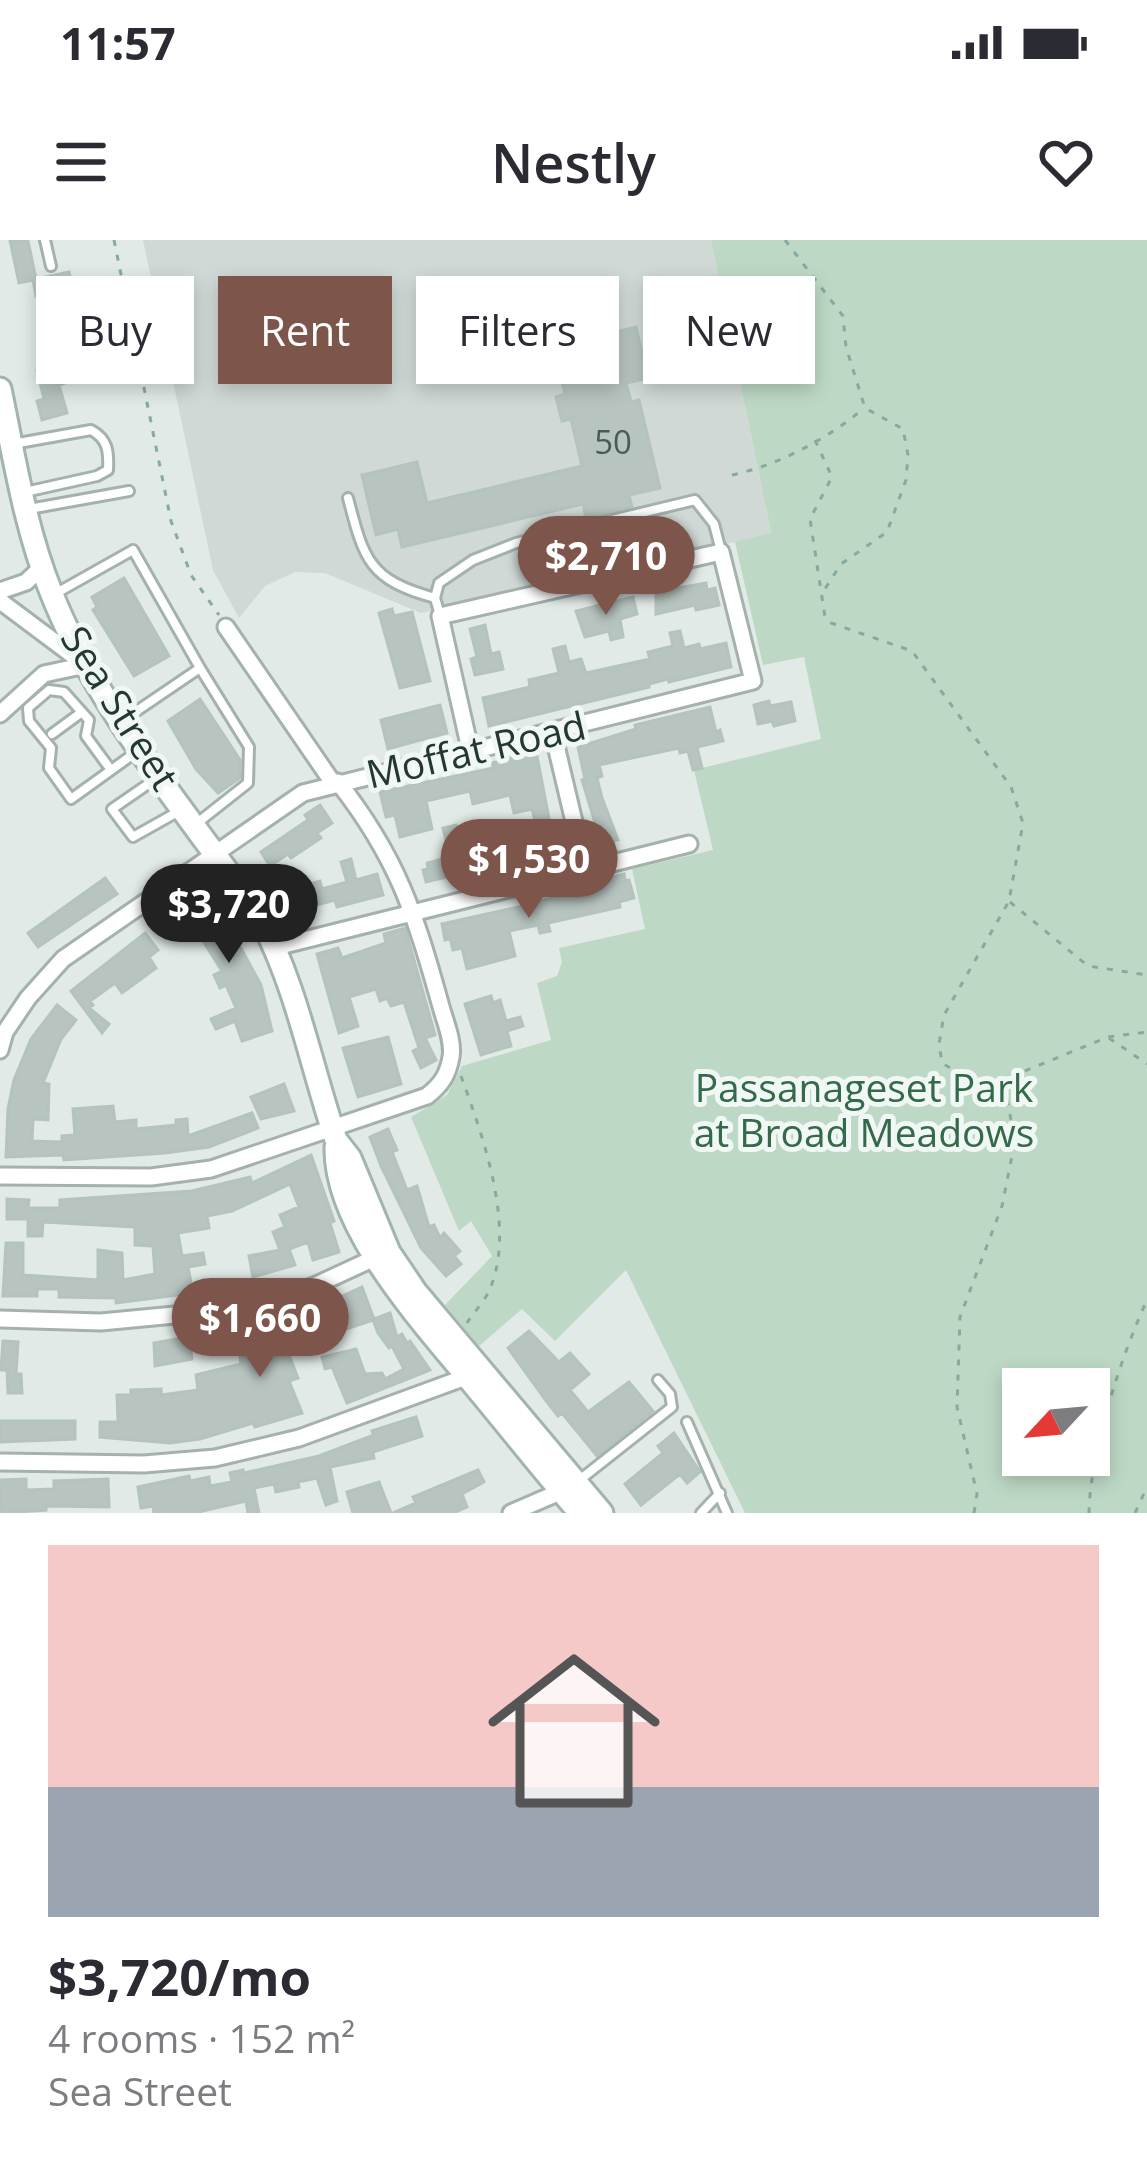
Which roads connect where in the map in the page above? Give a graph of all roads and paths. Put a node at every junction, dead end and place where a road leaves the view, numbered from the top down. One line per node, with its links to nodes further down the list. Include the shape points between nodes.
1 (45, 240): 4 (lane)
2 (114, 240): 21 (path, via 171,521 191,575)
3 (785, 240): 6 (path, via 843,316)
4 (51, 266)
5 (0, 388): 8 (main road, Sea Street)
6 (865, 408): 7 (path); 16 (path, via 903,429 906,480 886,532 841,564)
7 (815, 440): 9 (path); 16 (path, via 832,477 810,519)
8 (12, 445): 12 (main road, Sea Street); 12 (lane, via 91,430 109,453 108,470 98,476)
9 (732, 475)
10 (129, 491): 12 (lane)
11 (348, 499): 18 (lane, via 364,557 394,584)
12 (25, 501): 14 (main road, Sea Street)
13 (721, 552): 18 (lane, via 714,524 695,500 491,551 439,583); 20 (street); 27 (street, Moffat Road, via 753,681)
14 (42, 567): 15 (street); 17 (main road, Sea Street)
15 (0, 591)
16 (822, 594): 38 (path, via 831,623 912,652 1011,788 1023,823)
17 (52, 596): 22 (main road, Sea Street); 23 (lane, via 133,550)
18 (435, 598): 20 (lane)
19 (0, 601): 22 (street)
20 (440, 616): 30 (street)
21 (226, 627): 33 (street)
22 (86, 665): 24 (street, via 44,674); 25 (main road, Sea Street)
23 (200, 668): 25 (lane); 34 (lane, via 251,763 248,783)
24 (0, 714)
25 (115, 714): 26 (lane); 29 (main road, Sea Street)
26 (86, 716): 28 (lane); 31 (lane, via 86,736); 31 (lane, via 64,692 49,691 28,708 28,721 51,748 49,768 71,799)
27 (553, 733): 30 (street, Moffat Road); 37 (street)
28 (52, 734)
29 (140, 749): 31 (lane); 32 (main road, Sea Street)
30 (470, 749): 33 (street, Moffat Road)
31 (111, 770)
32 (160, 776): 34 (main road, Sea Street); 34 (lane, via 112,809 133,838)
33 (335, 783): 36 (street, Moffat Road, via 303,793); 39 (street, via 376,834)
34 (189, 817): 36 (main road, Sea Street)
35 (689, 844): 37 (street)
36 (216, 853): 40 (main road, Sea Street); 44 (street, Moffat Road, via 64,959 28,998)
37 (585, 868): 39 (street)
38 (1009, 901): 41 (path, via 1088,965); 47 (path, via 944,1015 939,1044 942,1063 959,1077 983,1088)
39 (414, 910): 40 (street); 45 (street)
40 (276, 946): 48 (main road, Sea Street)
41 (1147, 975)
42 (1147, 1032): 43 (path)
43 (1108, 1036): 46 (path); 47 (path)
44 (0, 1050)
45 (453, 1052): 48 (street, via 446,1076 427,1096); 53 (path, via 496,1188 499,1234 489,1290)
46 (1147, 1064)
47 (1004, 1082): 66 (path, via 1015,1141 1002,1206 960,1317 957,1407)
48 (334, 1134): 49 (street, via 151,1177); 50 (main road, Sea Street, via 343,1186)
49 (0, 1176)
50 (382, 1255): 52 (street, via 248,1308 101,1322); 53 (main road, Sea Street); 54 (main road, Sea Street, via 397,1294)
51 (1147, 1300): 67 (path, via 1107,1417)
52 (0, 1319)
53 (456, 1338): 54 (main road, Sea Street)
54 (475, 1373): 57 (street, via 299,1438 215,1457); 59 (main road, Sea Street)
55 (658, 1380): 59 (lane, via 672,1407)
56 (687, 1422): 60 (lane)
57 (0, 1462)
58 (1147, 1487): 68 (path)
59 (569, 1488): 61 (street); 62 (main road, Sea Street); 63 (main road, Sea Street)
60 (720, 1493): 64 (lane); 65 (lane)
61 (512, 1513)
62 (580, 1513)
63 (602, 1513)
64 (701, 1513)
65 (727, 1513)
66 (974, 1513)
67 (1089, 1513)
68 (1135, 1513)

